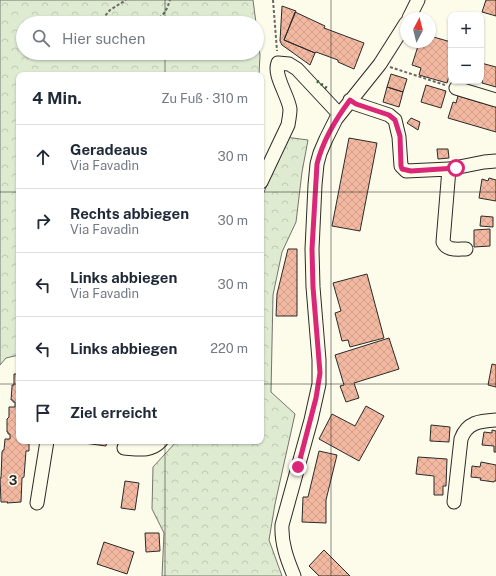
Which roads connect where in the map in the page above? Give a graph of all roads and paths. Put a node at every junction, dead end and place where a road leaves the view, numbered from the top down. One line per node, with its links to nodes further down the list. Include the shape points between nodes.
1 (126, 0): 6 (path)
2 (170, 0): 7 (path, via 167,11)
3 (273, 0): 9 (path)
4 (418, 0): 5 (street)
5 (412, 12)
6 (105, 16)
7 (161, 16)
8 (400, 32): 10 (street)
9 (278, 63): 14 (street, via 289,64 297,69); 17 (street, via 290,116)
10 (380, 64): 11 (path); 12 (street)
11 (456, 88): 13 (street)
12 (350, 100): 14 (street); 16 (street, via 389,115 395,120 402,169)
13 (496, 100)
14 (339, 114): 25 (street, via 317,164 312,249 319,384 282,525 284,551)
15 (496, 161): 16 (street)
16 (449, 169): 18 (street, via 443,242 448,248)
17 (264, 176)
18 (466, 249)
19 (496, 420): 23 (street, via 474,424 463,434)
20 (46, 444): 24 (street)
21 (158, 444): 22 (street, via 147,449)
22 (124, 448)
23 (454, 502)
24 (37, 503)
25 (294, 576)

